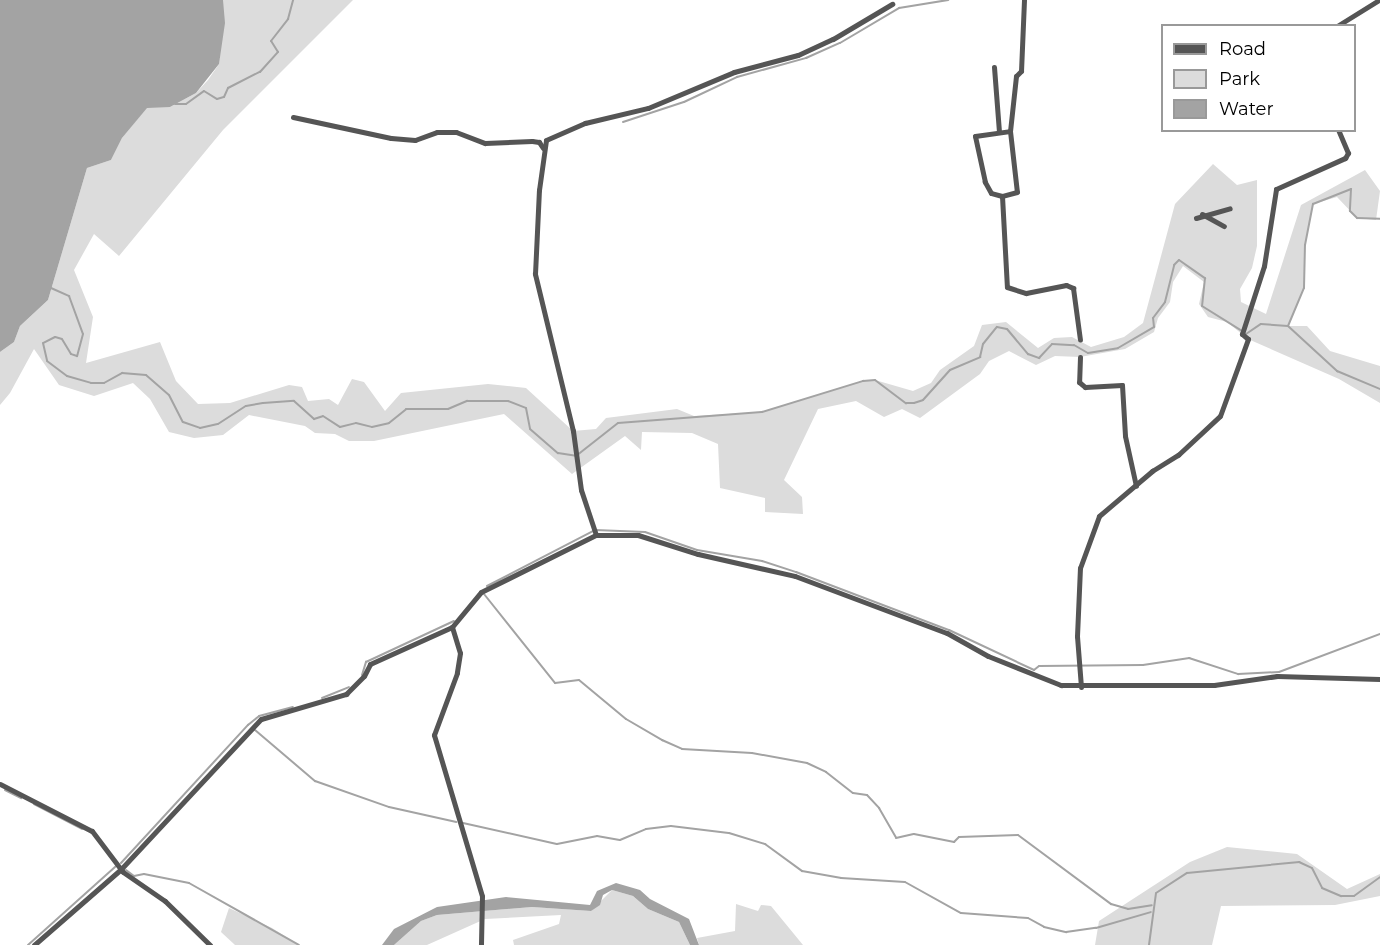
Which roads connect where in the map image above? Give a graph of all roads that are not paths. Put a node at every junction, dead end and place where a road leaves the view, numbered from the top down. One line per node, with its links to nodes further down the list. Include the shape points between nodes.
1 (1024, 0): 7 (street, via 1021,71 1016,76)
2 (1379, 0): 4 (street)
3 (892, 1): 10 (street, via 817,47 734,72 648,108 562,131 546,140)
4 (1341, 24)
5 (994, 68): 8 (street)
6 (293, 117): 10 (street, via 390,138 415,140 437,132 456,132 485,142 539,142)
7 (1010, 131): 8 (street); 11 (street, via 1017,192)
8 (999, 132): 11 (street, via 975,136 985,182 991,193)
9 (1339, 132): 16 (street, via 1348,153 1345,158 1276,189 1264,266 1242,334 1248,339 1220,416 1178,455)
10 (543, 148): 17 (street, via 535,274 573,431 581,490)
11 (1002, 196): 14 (street, via 1007,287 1026,293 1066,285 1073,288)
12 (1230, 208): 13 (street, via 1199,216)
13 (1224, 226)
14 (1080, 340)
15 (1080, 357): 16 (street, via 1079,382 1085,387 1122,385 1125,436)
16 (1136, 486): 20 (street, via 1100,516 1080,568 1077,636)
17 (596, 535): 18 (street, via 481,592); 20 (street, via 638,535 698,554 795,576 947,633 988,656 1040,677)
18 (452, 627): 22 (street, via 370,664 346,694 261,718); 25 (street, via 460,653 457,673 434,735 482,896)
19 (1380, 679): 20 (street, via 1277,676 1214,686)
20 (1081, 687)
21 (0, 784): 22 (street, via 88,829)
22 (121, 869): 23 (street); 24 (street, via 165,901)
23 (34, 945)
24 (210, 945)
25 (481, 945)

